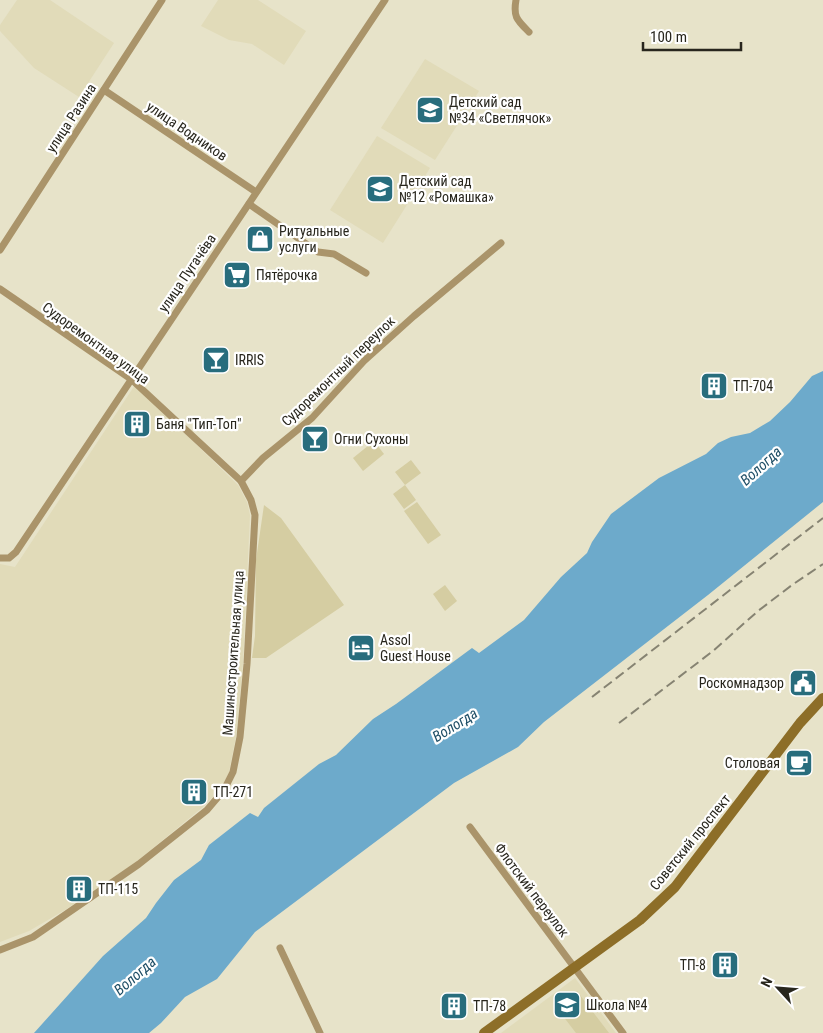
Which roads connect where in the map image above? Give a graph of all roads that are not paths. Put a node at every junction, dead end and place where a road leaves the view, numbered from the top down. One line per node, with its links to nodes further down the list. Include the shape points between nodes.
1 (162, 0): 5 (street, улица Разина)
2 (385, 0): 6 (street, улица Пугачёва)
3 (516, 0): 4 (street, via 514,12)
4 (528, 32)
5 (104, 90): 6 (street, улица Водников); 9 (street, улица Разина)
6 (256, 192): 7 (street, улица Пугачёва)
7 (249, 204): 10 (street, via 318,252 334,254); 12 (street, улица Пугачёва)
8 (502, 243): 13 (street, Судоремонтный переулок, via 364,361 312,418 263,458)
9 (0, 250)
10 (366, 273)
11 (0, 289): 12 (street, Судоремонтная улица)
12 (131, 380): 13 (street, Судоремонтная улица); 14 (street, улица Пугачёва, via 16,552 8,558)
13 (241, 481): 18 (street, Машиностроительная улица, via 255,515 247,664 240,738 233,772 224,790 207,810 139,864 33,937)
14 (0, 558)
15 (823, 698): 19 (street, Советский проспект, via 800,723 675,887 640,920)
16 (470, 827): 19 (street, Флотский переулок)
17 (280, 948): 20 (street)
18 (0, 950)
19 (574, 968): 21 (street, Советский проспект); 22 (street, Флотский переулок)
20 (320, 1033)
21 (484, 1033)
22 (624, 1033)

